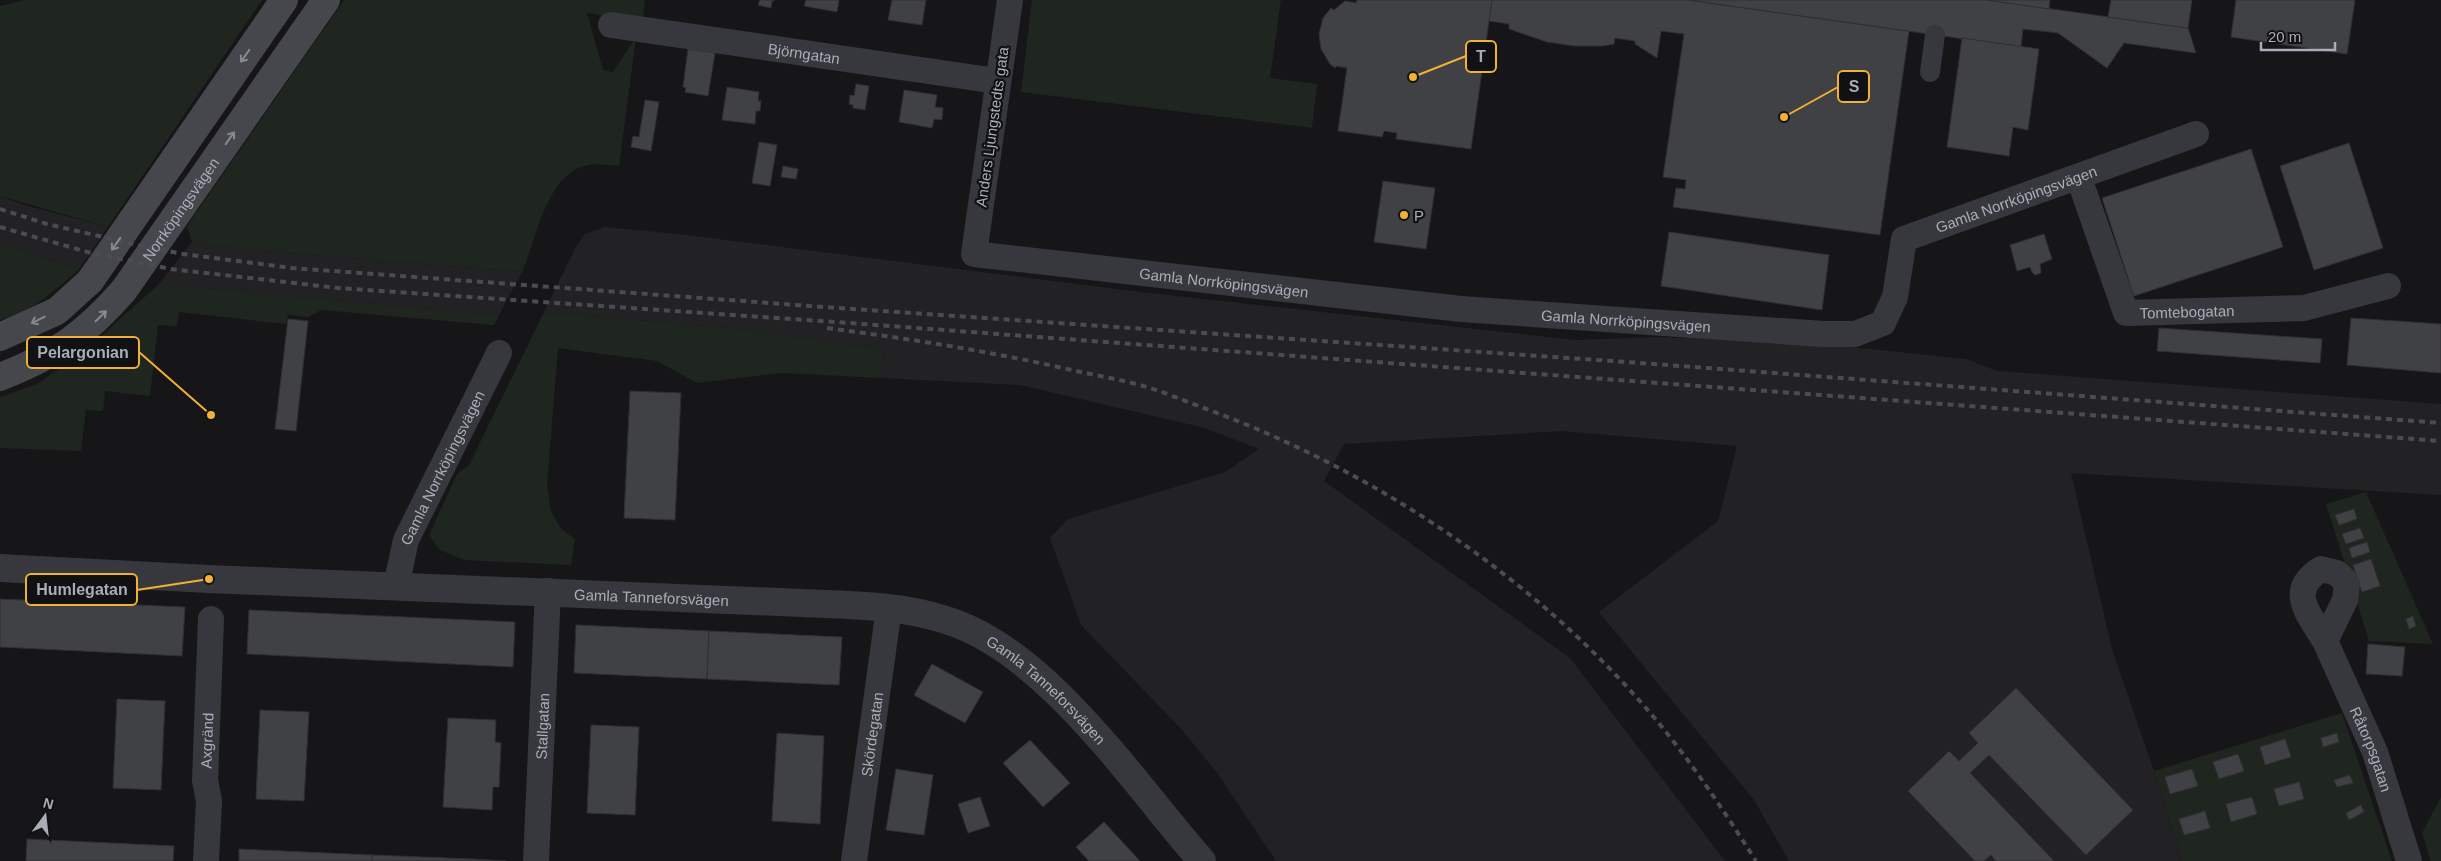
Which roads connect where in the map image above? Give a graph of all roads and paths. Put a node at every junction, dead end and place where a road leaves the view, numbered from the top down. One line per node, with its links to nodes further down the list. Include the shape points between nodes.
1 (284, 0): 12 (main road, one-way to 12, via 90,281 56,311)
2 (326, 0): 14 (main road, Norrköpingsvägen, one-way to 2, via 34,363 74,340 124,290)
3 (1010, 0): 7 (street, Anders Ljungstedts gata)
4 (612, 25): 7 (street, Björngatan)
5 (1935, 35): 6 (street)
6 (1930, 72)
7 (997, 81): 10 (street, Anders Ljungstedts gata)
8 (2196, 134): 9 (street, Gamla Norrköpingsvägen)
9 (2079, 178): 10 (street, Gamla Norrköpingsvägen, via 1904,239 1895,297 1882,323 1855,334 1461,309); 11 (street, Tomtebogatan, via 2126,313 2304,308)
10 (974, 254)
11 (2388, 286)
12 (0, 337)
13 (499, 353): 16 (street, Gamla Norrköpingsvägen, via 406,540)
14 (0, 377)
15 (0, 568): 16 (street, Gamla Tanneforsvägen)
16 (396, 586): 17 (street, Gamla Tanneforsvägen)
17 (548, 591): 18 (street, Gamla Tanneforsvägen); 22 (street, Stallgatan)
18 (888, 608): 23 (street, Skördegatan); 24 (street, Gamla Tanneforsvägen, via 946,620 970,629 1025,665 1075,713)
19 (211, 620): 21 (street, Axgränd, via 205,780 209,801)
20 (2325, 640): 25 (street, Råtorpsgatan, via 2375,752)
21 (206, 861)
22 (536, 861)
23 (854, 861)
24 (1202, 861)
25 (2409, 861)

